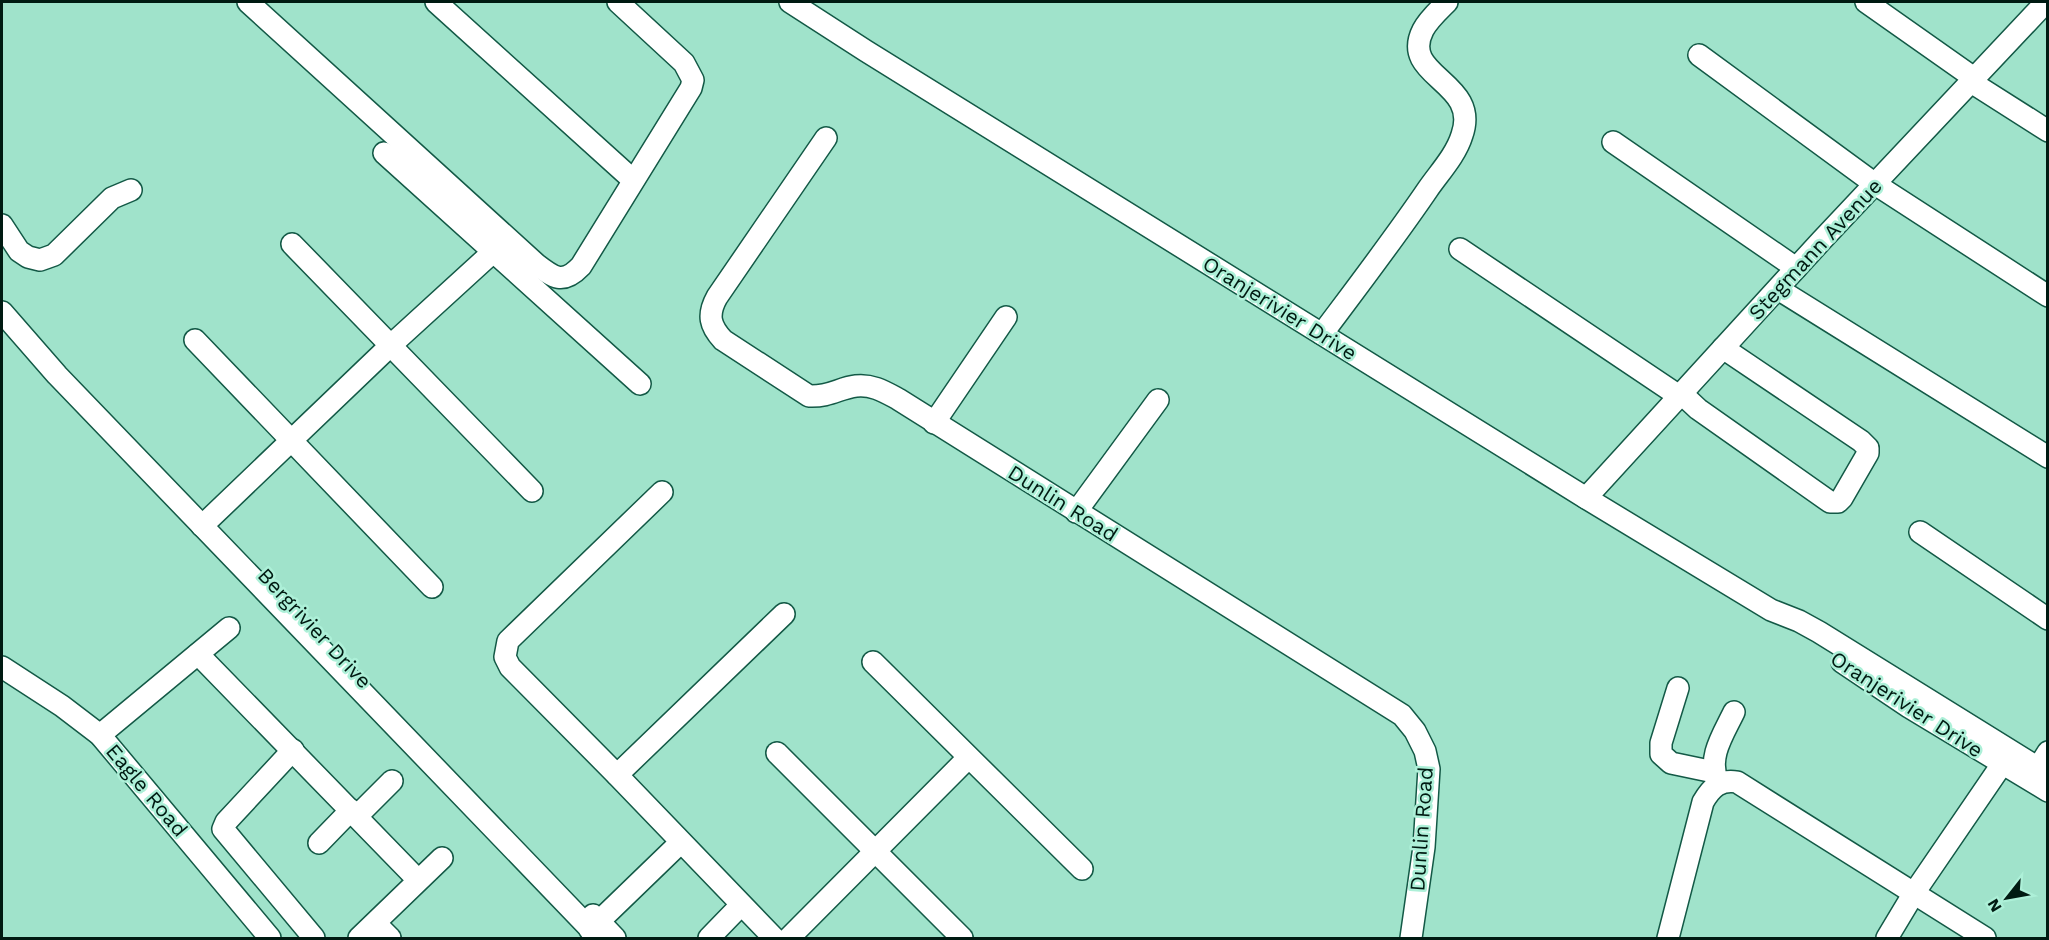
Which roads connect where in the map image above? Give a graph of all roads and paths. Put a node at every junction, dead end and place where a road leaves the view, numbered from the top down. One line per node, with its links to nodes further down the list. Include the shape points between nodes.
1 (248, 2): 15 (street, via 552,276 563,279 581,266)
2 (436, 2): 15 (street)
3 (618, 2): 15 (street, via 684,63 693,80)
4 (790, 2): 27 (street, Oranjerivier Drive)
5 (1447, 2): 27 (street, via 1423,29 1418,47 1423,63 1461,101 1466,119 1462,137 1419,203)
6 (1866, 2): 9 (street)
7 (2046, 2): 9 (street, Stegmann Avenue)
8 (1699, 55): 16 (street)
9 (1975, 78): 10 (street); 11 (street); 16 (street, Stegmann Avenue)
10 (2048, 115)
11 (2048, 131)
12 (826, 138): 34 (street, Dunlin Road, via 717,297 710,321 723,340 809,396 856,386 876,388)
13 (1613, 142): 22 (street)
14 (384, 153): 21 (street)
15 (633, 180)
16 (1875, 184): 22 (street, Stegmann Avenue); 24 (street)
17 (131, 190): 18 (street, via 112,198 54,255 40,260 19,251)
18 (2, 225)
19 (292, 244): 29 (street)
20 (1460, 249): 32 (street)
21 (493, 252): 29 (street); 31 (street)
22 (1796, 268): 23 (street, Stegmann Avenue)
23 (1778, 289): 30 (street, Stegmann Avenue); 36 (street)
24 (2048, 296)
25 (6, 317): 41 (street, Bergrivier Drive, via 57,375)
26 (1006, 317): 34 (street)
27 (1322, 334): 39 (street, Oranjerivier Drive)
28 (195, 340): 35 (street)
29 (390, 346): 35 (street); 37 (street)
30 (1723, 348): 32 (street, Stegmann Avenue); 32 (street, via 1868,448 1842,498 1830,502)
31 (640, 384)
32 (1680, 395): 39 (street, Stegmann Avenue)
33 (1158, 400): 40 (street)
34 (934, 423): 40 (street, Dunlin Road)
35 (292, 440): 41 (street); 43 (street)
36 (2048, 457)
37 (532, 491)
38 (662, 492): 58 (street, via 505,647 510,667)
39 (1586, 498): 56 (street, Oranjerivier Drive, via 1771,610 1819,632)
40 (1076, 512): 81 (street, Dunlin Road, via 1402,715 1415,731 1429,769 1424,847)
41 (207, 521): 71 (street, Bergrivier Drive)
42 (1920, 532): 45 (street)
43 (432, 587)
44 (784, 614): 58 (street)
45 (2048, 619)
46 (228, 628): 47 (street)
47 (198, 654): 52 (street); 53 (street)
48 (873, 662): 55 (street)
49 (2, 667): 52 (street, Eagle Road)
50 (1678, 688): 59 (street, via 1661,754 1671,763)
51 (1734, 712): 59 (street, via 1714,754)
52 (100, 735): 73 (street, Eagle Road)
53 (293, 750): 62 (street); 74 (street, via 223,829)
54 (777, 753): 65 (street)
55 (968, 758): 65 (street); 67 (street)
56 (2007, 758): 57 (street, Oranjerivier Drive); 61 (street, Oranjerivier Drive); 69 (street)
57 (2044, 764)
58 (617, 775): 64 (street)
59 (1716, 777): 69 (street, via 1737,782); 82 (street, via 1703,802)
60 (392, 781): 62 (street)
61 (2048, 791)
62 (354, 813): 63 (street); 68 (street)
63 (319, 843)
64 (680, 843): 70 (street); 71 (street)
65 (875, 852): 79 (street); 80 (street)
66 (442, 858): 68 (street)
67 (1082, 869)
68 (418, 880): 72 (street)
69 (1914, 893): 83 (street); 84 (street)
70 (741, 905): 77 (street); 78 (street)
71 (596, 930): 76 (street, Bergrivier Drive)
72 (383, 931): 75 (street)
73 (270, 939)
74 (314, 939)
75 (359, 939)
76 (615, 939)
77 (709, 939)
78 (774, 939)
79 (789, 939)
80 (962, 939)
81 (1411, 939)
82 (1668, 939)
83 (1887, 939)
84 (1985, 939)

